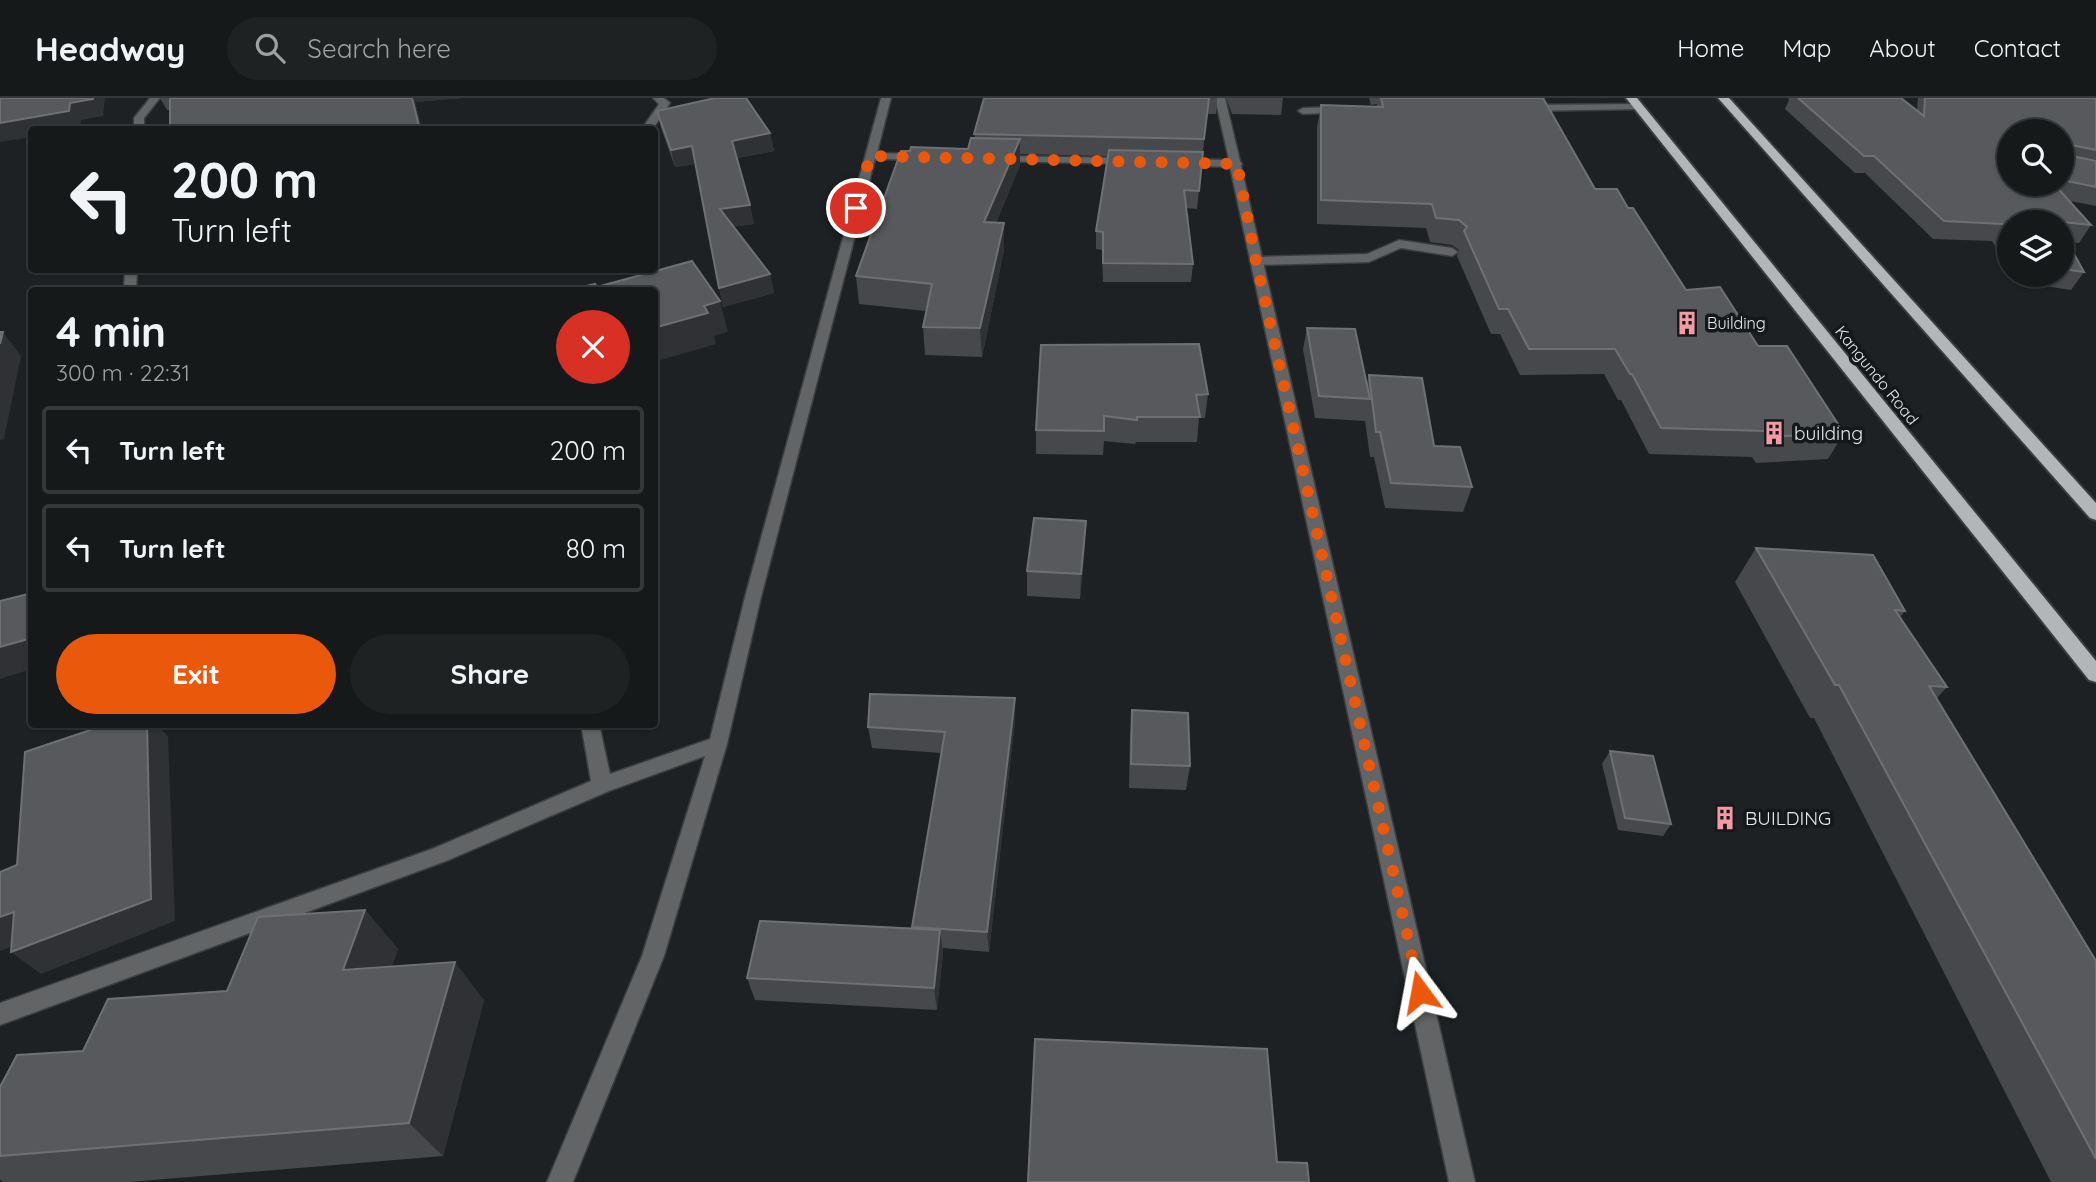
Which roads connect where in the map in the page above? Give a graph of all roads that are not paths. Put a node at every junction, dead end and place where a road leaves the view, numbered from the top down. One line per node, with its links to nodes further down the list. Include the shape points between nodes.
1 (155, 98): 10 (street, via 139,118)
2 (658, 98): 11 (street, via 665,103)
3 (886, 98): 12 (street)
4 (1220, 98): 17 (street)
5 (1723, 98): 20 (highway)
6 (1635, 102): 7 (street); 21 (highway, Kangundo Road)
7 (1518, 108)
8 (1357, 110): 9 (street)
9 (1303, 111)
10 (139, 126)
11 (649, 126)
12 (870, 156): 13 (street); 23 (street)
13 (938, 157)
14 (979, 158): 15 (street)
15 (1142, 162)
16 (1169, 162): 17 (street)
17 (1237, 164): 19 (street)
18 (1452, 252): 19 (street, via 1399,244 1368,258)
19 (1256, 261): 27 (street)
20 (2096, 514)
21 (2096, 675)
22 (591, 728): 24 (street)
23 (718, 744): 24 (street); 26 (street, via 653,956)
24 (602, 785): 25 (street, via 439,855)
25 (0, 1014)
26 (560, 1182)
27 (1462, 1182)

